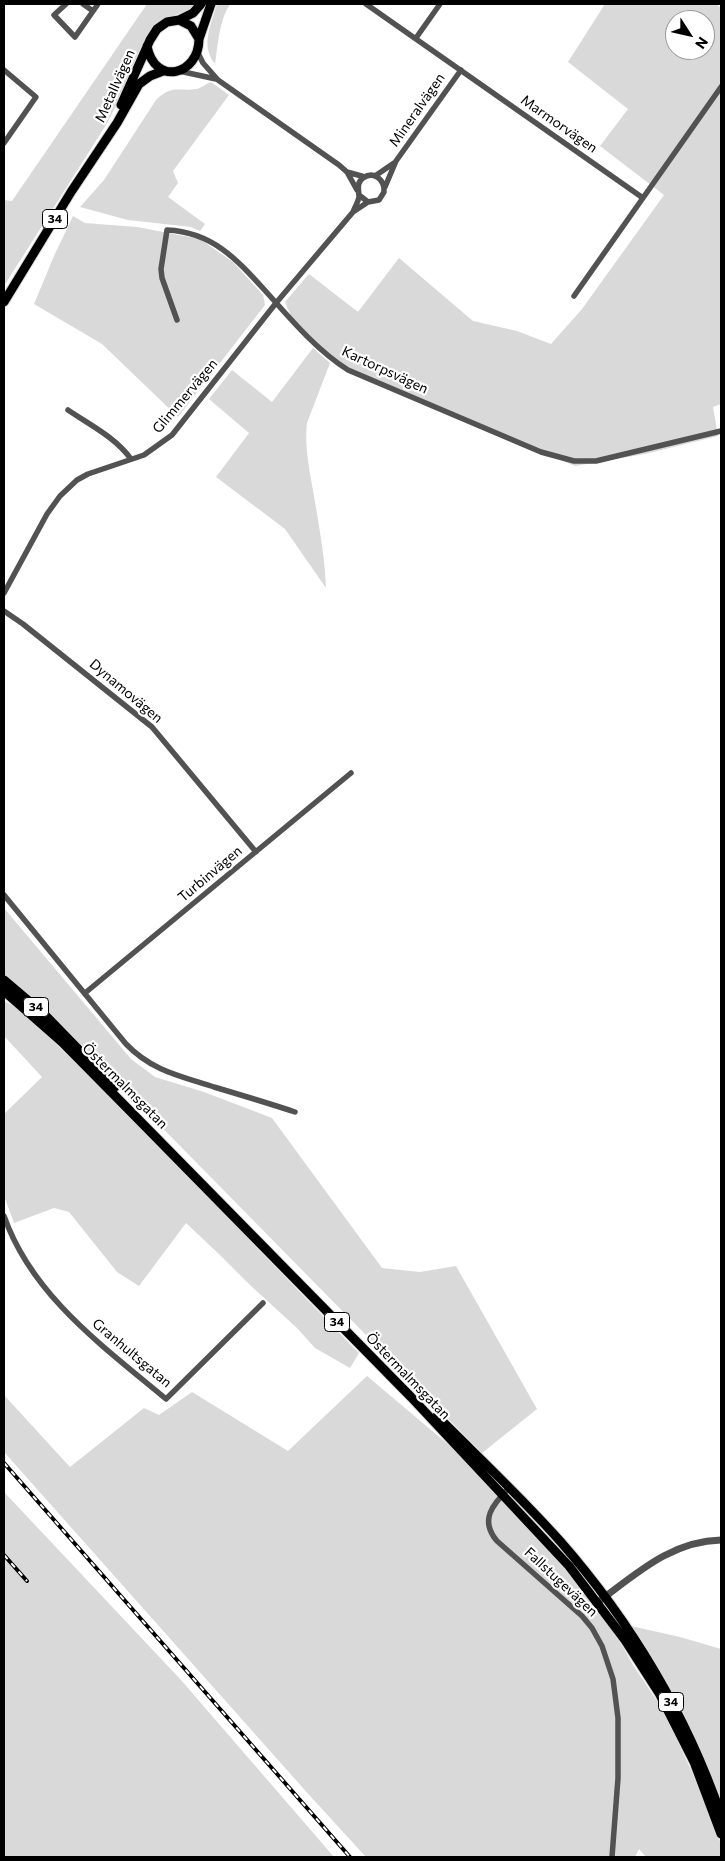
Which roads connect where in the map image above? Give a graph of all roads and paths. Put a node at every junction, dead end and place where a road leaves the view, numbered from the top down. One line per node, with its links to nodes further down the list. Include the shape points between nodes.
1 (66, 4): 8 (street, via 54,15 75,37)
2 (83, 4): 8 (street)
3 (98, 4): 8 (street)
4 (201, 4): 9 (main road, 34)
5 (211, 4): 11 (main road)
6 (366, 4): 10 (street, Mineralvägen)
7 (440, 4): 10 (street)
8 (93, 11)
9 (179, 20): 11 (main road, via 191,26); 12 (main road, 34, via 162,25)
10 (416, 38): 16 (street, Mineralvägen)
11 (199, 39): 13 (main road)
12 (147, 46): 15 (main road, via 152,60); 20 (main road, Metallvägen / 34)
13 (198, 51): 17 (main road); 18 (street, via 203,63)
14 (4, 70): 21 (street, via 36,97)
15 (163, 70): 17 (main road); 20 (main road, Metallvägen / 34, via 139,84)
16 (461, 70): 22 (street, Mineralvägen); 28 (street, Marmorvägen)
17 (179, 71): 18 (street)
18 (218, 80): 23 (street)
19 (721, 87): 28 (street)
20 (107, 136): 32 (main road, Metallvägen / 34)
21 (4, 143)
22 (396, 162): 24 (street, Mineralvägen); 26 (street, Mineralvägen)
23 (347, 172): 25 (street); 27 (street)
24 (375, 176): 25 (street); 26 (street)
25 (366, 177): 27 (street, Glimmervägen, via 360,181)
26 (385, 189): 29 (street, Glimmervägen, via 378,200)
27 (358, 193): 29 (street); 30 (street, Glimmervägen)
28 (642, 198): 31 (street)
29 (368, 202): 30 (street, Glimmervägen)
30 (353, 212): 33 (street, Glimmervägen)
31 (574, 296)
32 (4, 302)
33 (276, 303): 34 (street, Kartorpsvägen, via 238,262 220,248 198,235 167,230 162,278); 36 (street, Kartorpsvägen, via 322,350 348,370 557,457 596,461); 37 (street, Glimmervägen, via 172,435)
34 (177, 320)
35 (68, 410): 37 (street, via 111,439)
36 (721, 431)
37 (131, 460): 38 (street, Glimmervägen, via 88,474 60,496)
38 (4, 593)
39 (4, 611): 41 (street, Dynamovägen, via 152,727)
40 (351, 773): 41 (street, Turbinvägen)
41 (256, 852): 45 (street, Turbinvägen)
42 (4, 895): 45 (street)
43 (4, 980): 49 (main road, Östermalmsgatan / 34, via 55,1025)
44 (4, 991): 49 (main road, Östermalmsgatan / 34, via 72,1052)
45 (85, 993): 46 (street, via 130,1047 151,1065 173,1075)
46 (295, 1112)
47 (4, 1216): 48 (street, Granhultsgatan, via 19,1250 46,1289 96,1340 166,1399)
48 (263, 1303)
49 (506, 1491): 51 (main road, Östermalmsgatan / 34); 54 (street, Fallstugevägen, via 492,1507 489,1516 491,1533 587,1622 597,1636 613,1679 619,1732)
50 (721, 1540): 51 (street, via 692,1544 665,1554)
51 (601, 1600): 52 (main road, Östermalmsgatan / 34, via 644,1654 680,1718); 53 (main road, Östermalmsgatan / 34, via 645,1668 674,1721 694,1762)
52 (721, 1815)
53 (721, 1834)
54 (612, 1857)

